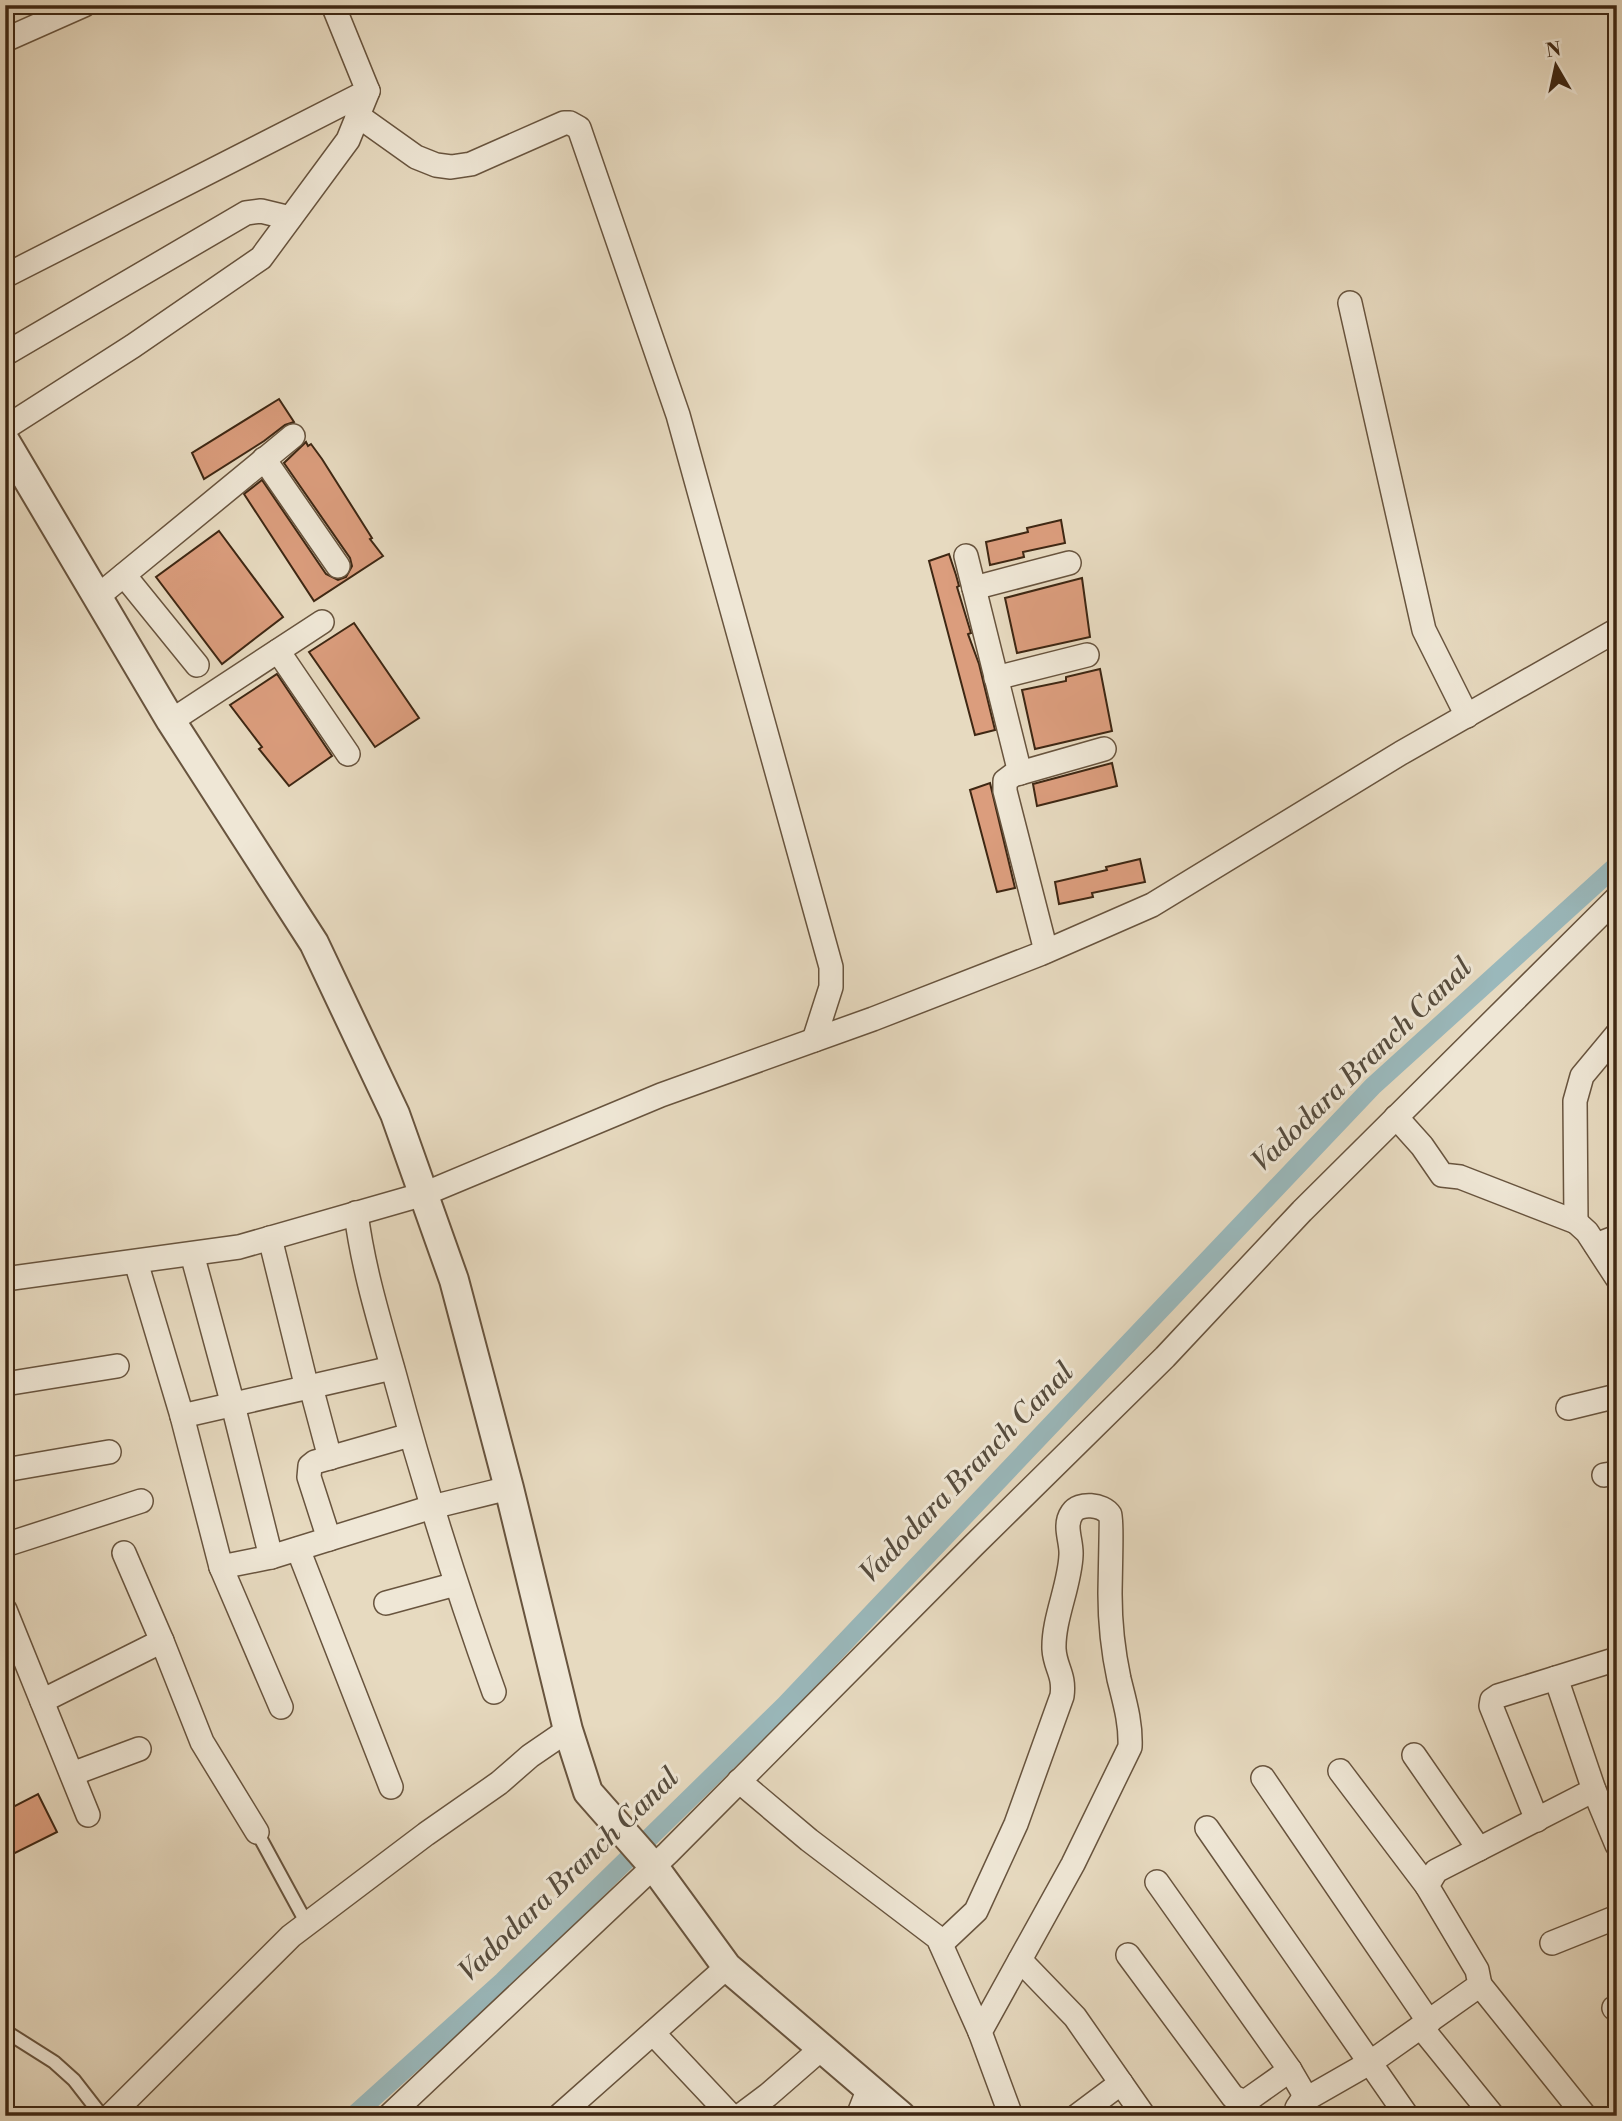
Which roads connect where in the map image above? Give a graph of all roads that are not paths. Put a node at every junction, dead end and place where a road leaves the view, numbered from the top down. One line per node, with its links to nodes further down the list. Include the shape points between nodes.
1 (84, 5): 3 (street)
2 (333, 5): 4 (street)
3 (5, 40)
4 (368, 90): 5 (street); 7 (street)
5 (358, 115): 6 (street, via 348,140); 34 (street, via 416,157 451,167 471,164 564,123 579,128 678,415 831,967 831,987)
6 (290, 218): 9 (street, via 261,211 246,213); 10 (street, via 261,258)
7 (5, 276)
8 (1350, 303): 26 (street, via 1424,630)
9 (5, 354)
10 (5, 428)
11 (293, 436): 13 (street)
12 (5, 441): 19 (street)
13 (264, 459): 16 (street); 17 (street)
14 (966, 556): 18 (street)
15 (1069, 564): 18 (street)
16 (338, 566)
17 (124, 575): 19 (street); 24 (street)
18 (974, 589): 25 (street)
19 (97, 597): 27 (street)
20 (322, 622): 22 (street)
21 (1617, 631): 26 (street)
22 (278, 650): 27 (street); 29 (street)
23 (1087, 655): 25 (street)
24 (197, 665)
25 (996, 678): 30 (street)
26 (1467, 716): 32 (street, via 1152,905)
27 (171, 721): 36 (street, via 314,943 395,1114)
28 (1104, 749): 30 (street)
29 (348, 754)
30 (1020, 773): 32 (street, via 1005,782 1005,791)
31 (1617, 898): 35 (street)
32 (1046, 951): 34 (street)
33 (1616, 1037): 38 (street, via 1582,1076 1576,1101)
34 (814, 1040): 36 (street, via 661,1096)
35 (1396, 1117): 38 (street, via 1441,1174 1460,1177); 81 (street, via 1165,1357)
36 (424, 1194): 37 (street); 57 (street, via 454,1280)
37 (356, 1213): 39 (street); 46 (street, via 362,1256)
38 (1576, 1222): 40 (street)
39 (270, 1238): 41 (street); 48 (street)
40 (1606, 1241): 43 (street)
41 (192, 1254): 42 (street); 50 (street)
42 (136, 1262): 44 (street); 52 (street)
43 (1617, 1278)
44 (5, 1279)
45 (117, 1366): 47 (street)
46 (392, 1368): 48 (street); 53 (street)
47 (5, 1384)
48 (309, 1387): 50 (street); 55 (street)
49 (1617, 1396): 51 (street)
50 (233, 1405): 52 (street); 64 (street)
51 (1568, 1408)
52 (182, 1416): 65 (street)
53 (410, 1435): 55 (street); 59 (street)
54 (109, 1452): 56 (street)
55 (330, 1458): 60 (street, via 315,1462 309,1472)
56 (5, 1470)
57 (509, 1488): 59 (street); 75 (street)
58 (141, 1502): 61 (street)
59 (432, 1507): 60 (street); 66 (street)
60 (329, 1539): 62 (street)
61 (5, 1545)
62 (299, 1549): 64 (street); 82 (street)
63 (124, 1553): 69 (street)
64 (271, 1557): 65 (street)
65 (221, 1567): 74 (street)
66 (456, 1584): 67 (street); 72 (street)
67 (386, 1603)
68 (5, 1610): 73 (street)
69 (163, 1641): 73 (street); 87 (street, via 202,1742)
70 (1617, 1660): 71 (street)
71 (1556, 1678): 83 (street); 85 (street, via 1498,1696 1491,1706)
72 (494, 1692)
73 (42, 1701): 79 (street)
74 (281, 1707)
75 (568, 1730): 90 (street, via 588,1792); 94 (street)
76 (139, 1749): 79 (street)
77 (1414, 1755): 89 (street)
78 (1340, 1771): 92 (street)
79 (72, 1774): 84 (street)
80 (1263, 1778): 101 (street)
81 (739, 1781): 90 (street); 96 (street)
82 (391, 1787)
83 (1594, 1790): 85 (street); 88 (street)
84 (88, 1815)
85 (1537, 1819): 89 (street)
86 (1207, 1828): 106 (street)
87 (257, 1832): 94 (lane)
88 (1617, 1844)
89 (1479, 1849): 92 (street, via 1436,1871)
90 (651, 1863): 99 (street); 113 (street)
91 (1157, 1882): 107 (street)
92 (1427, 1886): 100 (street, via 1477,1970)
93 (1617, 1917): 95 (street)
94 (307, 1924): 112 (street)
95 (1552, 1942)
96 (941, 1944): 98 (street, via 976,1911 1016,1824 1058,1707 1064,1682 1054,1646 1072,1554 1067,1527 1080,1506 1094,1506 1110,1515 1112,1522 1110,1630 1128,1708 1130,1747); 103 (street)
97 (1128, 1955): 107 (street, via 1233,2097 1249,2099)
98 (1020, 1960): 103 (street); 108 (street, via 1075,2017)
99 (727, 1967): 104 (street); 105 (street)
100 (1480, 1985): 101 (street); 124 (street)
101 (1425, 2024): 106 (street); 123 (street)
102 (5, 2031): 111 (lane, via 54,2062)
103 (980, 2032): 119 (street)
104 (653, 2033): 114 (street); 115 (street)
105 (822, 2048): 109 (street); 116 (street)
106 (1371, 2062): 110 (street); 122 (street)
107 (1290, 2070): 110 (street)
108 (1121, 2082): 120 (street); 121 (street)
109 (869, 2088): 117 (street); 118 (street)
110 (1302, 2107)
111 (102, 2116)
112 (110, 2116)
113 (389, 2116)
114 (559, 2116)
115 (731, 2116)
116 (740, 2116)
117 (860, 2116)
118 (901, 2116)
119 (1011, 2116)
120 (1077, 2116)
121 (1144, 2116)
122 (1407, 2116)
123 (1493, 2116)
124 (1585, 2116)

